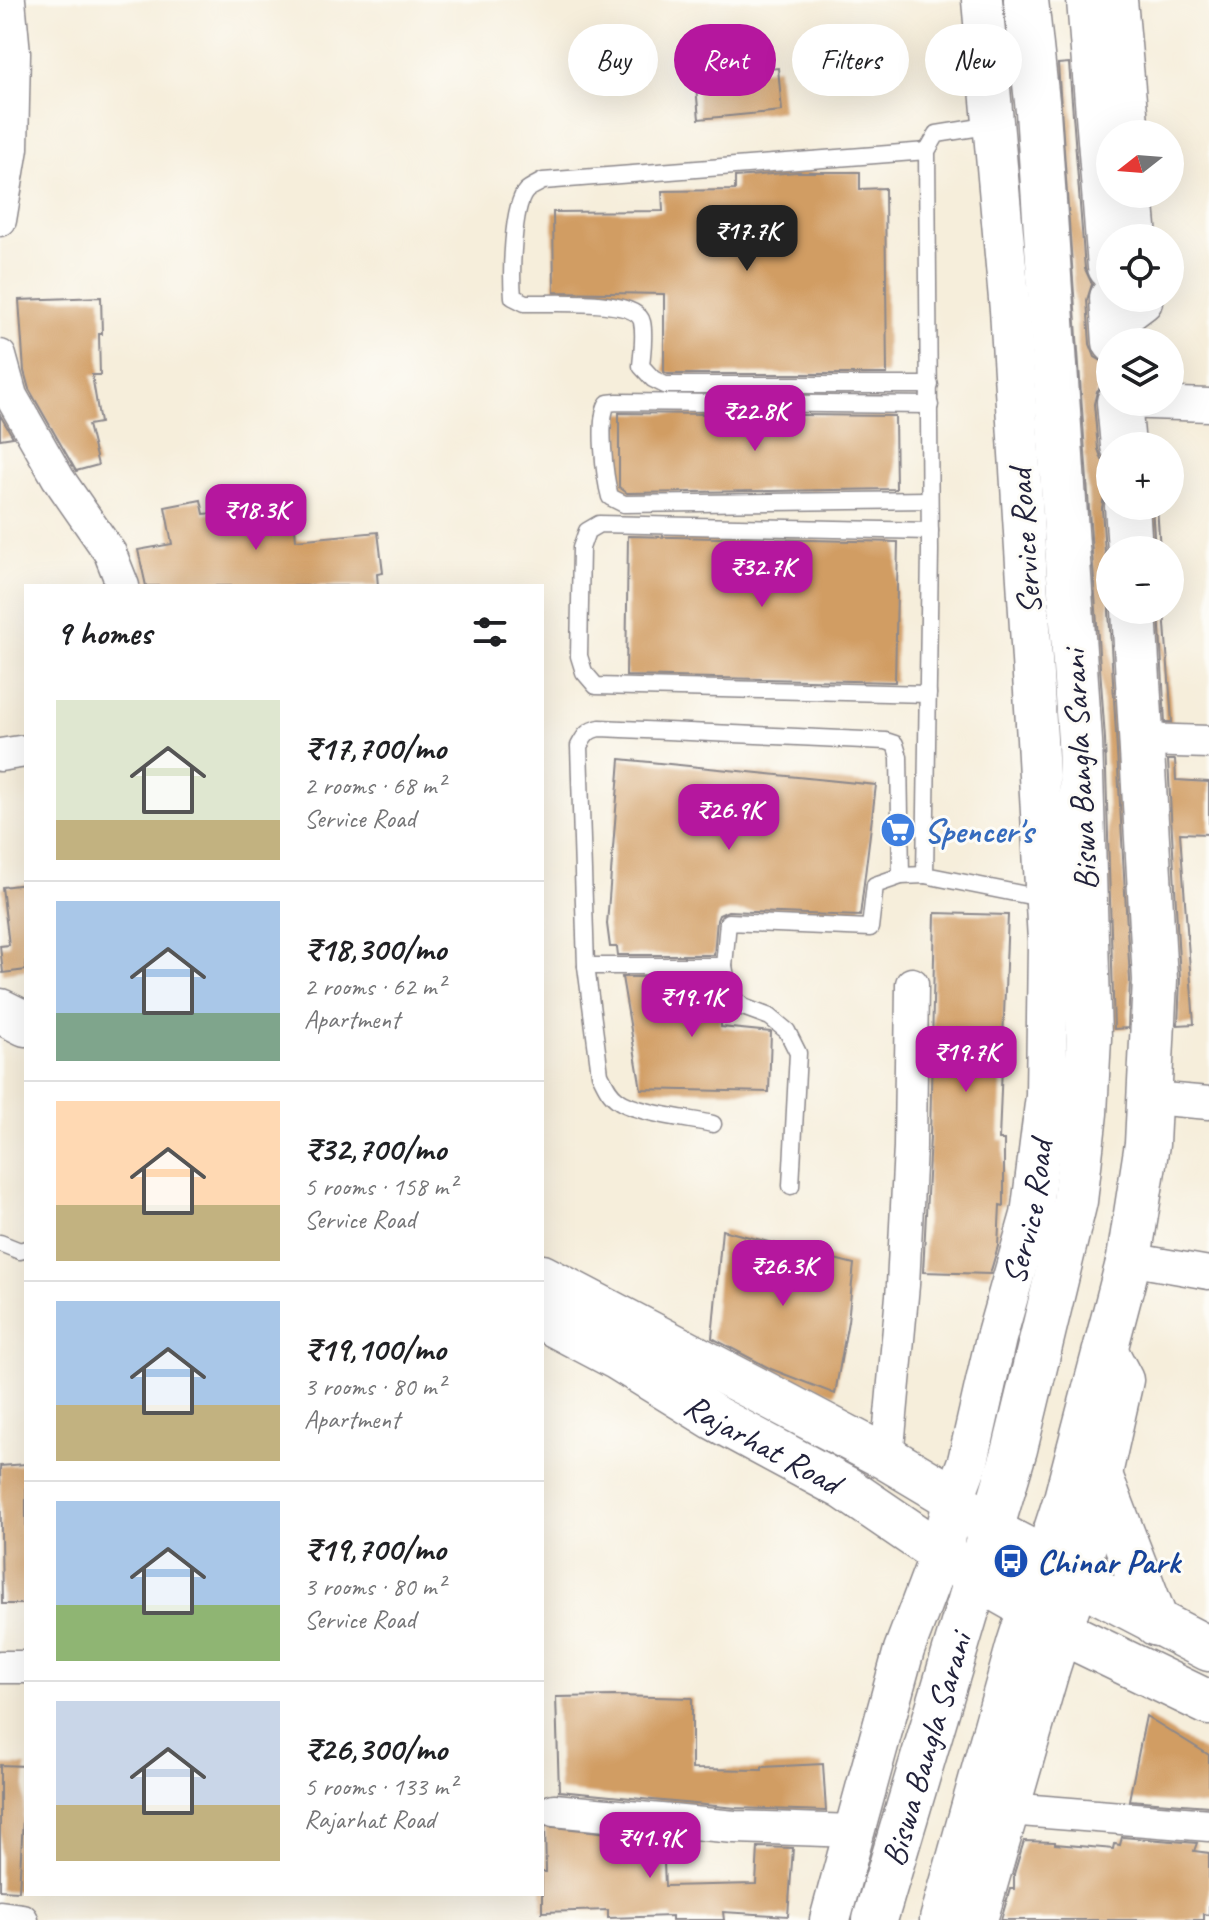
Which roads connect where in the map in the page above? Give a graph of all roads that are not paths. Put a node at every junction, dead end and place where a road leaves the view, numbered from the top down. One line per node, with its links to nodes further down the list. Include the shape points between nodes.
1 (9, 0): 8 (street, via 12,148)
2 (982, 0): 6 (street, Service Road)
3 (1026, 0): 48 (main road, Biswa Bangla Sarani, via 1080,741 1088,1051 1075,1201)
4 (1104, 14): 5 (street); 9 (main road)
5 (1126, 120)
6 (995, 125): 7 (lane, via 937,134); 26 (street, Service Road)
7 (927, 151): 11 (lane); 11 (lane, via 543,181 526,191 518,205 512,282 513,297 525,303 616,305 635,311 642,321 641,366 665,385)
8 (0, 220)
9 (1109, 224)
10 (0, 356): 17 (street, via 11,396 110,553)
11 (930, 385): 13 (lane)
12 (1184, 404): 14 (street)
13 (930, 405): 15 (lane); 15 (lane, via 617,402 608,403 603,416 610,497 624,504)
14 (1209, 405)
15 (929, 500): 16 (lane)
16 (930, 531): 19 (lane); 19 (lane, via 599,524 587,531 581,548 579,656 596,686)
17 (122, 584)
18 (1135, 624): 20 (main road, Biswa Bangla Sarani)
19 (928, 694): 24 (lane)
20 (1143, 740): 21 (street); 34 (main road, Biswa Bangla Sarani, via 1155,980)
21 (1209, 742)
22 (24, 751): 23 (street)
23 (0, 755)
24 (925, 875): 25 (lane); 26 (lane)
25 (901, 876): 27 (lane, via 895,744 590,730 579,746); 28 (lane, via 875,885 870,928 728,922)
26 (1046, 899): 47 (street, Service Road, via 1046,1096 1031,1215)
27 (586, 966): 28 (lane); 36 (lane, via 606,1088 637,1108)
28 (724, 966): 37 (lane, via 729,993 743,1007 770,1017 787,1031 798,1053)
29 (912, 984): 45 (street, via 903,1285)
30 (0, 1011): 31 (main road)
31 (24, 1023)
32 (0, 1044): 33 (main road)
33 (24, 1057)
34 (1151, 1098): 35 (street); 40 (main road, Biswa Bangla Sarani)
35 (1209, 1103)
36 (713, 1124)
37 (791, 1186)
38 (0, 1243): 39 (lane)
39 (24, 1250)
40 (1129, 1259): 41 (street); 44 (main road, Biswa Bangla Sarani)
41 (1209, 1273)
42 (544, 1278): 45 (main road, Rajarhat Road)
43 (544, 1319): 49 (main road, Rajarhat Road, via 845,1488)
44 (1105, 1346): 46 (street, via 1123,1380); 50 (main road, Biswa Bangla Sarani, via 1066,1499)
45 (887, 1458): 47 (main road, Rajarhat Road)
46 (1101, 1478): 50 (street); 53 (main road)
47 (954, 1498): 48 (main road, Rajarhat Road); 49 (street, Service Road)
48 (990, 1530): 50 (main road); 51 (main road)
49 (941, 1552): 51 (main road, Rajarhat Road); 61 (street, Service Road, via 904,1650)
50 (1062, 1570): 52 (main road); 53 (main road)
51 (977, 1578): 52 (main road); 65 (main road, Biswa Bangla Sarani)
52 (1046, 1620): 57 (main road); 58 (street); 66 (main road, Biswa Bangla Sarani)
53 (1157, 1624): 54 (main road)
54 (1209, 1649)
55 (0, 1667): 56 (street)
56 (24, 1667)
57 (1209, 1703)
58 (1008, 1809): 60 (street); 67 (street)
59 (554, 1810): 61 (street, via 735,1827)
60 (1209, 1825)
61 (854, 1831): 64 (street, Service Road)
62 (0, 1917): 63 (street)
63 (22, 1920)
64 (830, 1920)
65 (875, 1920)
66 (942, 1920)
67 (977, 1920)

